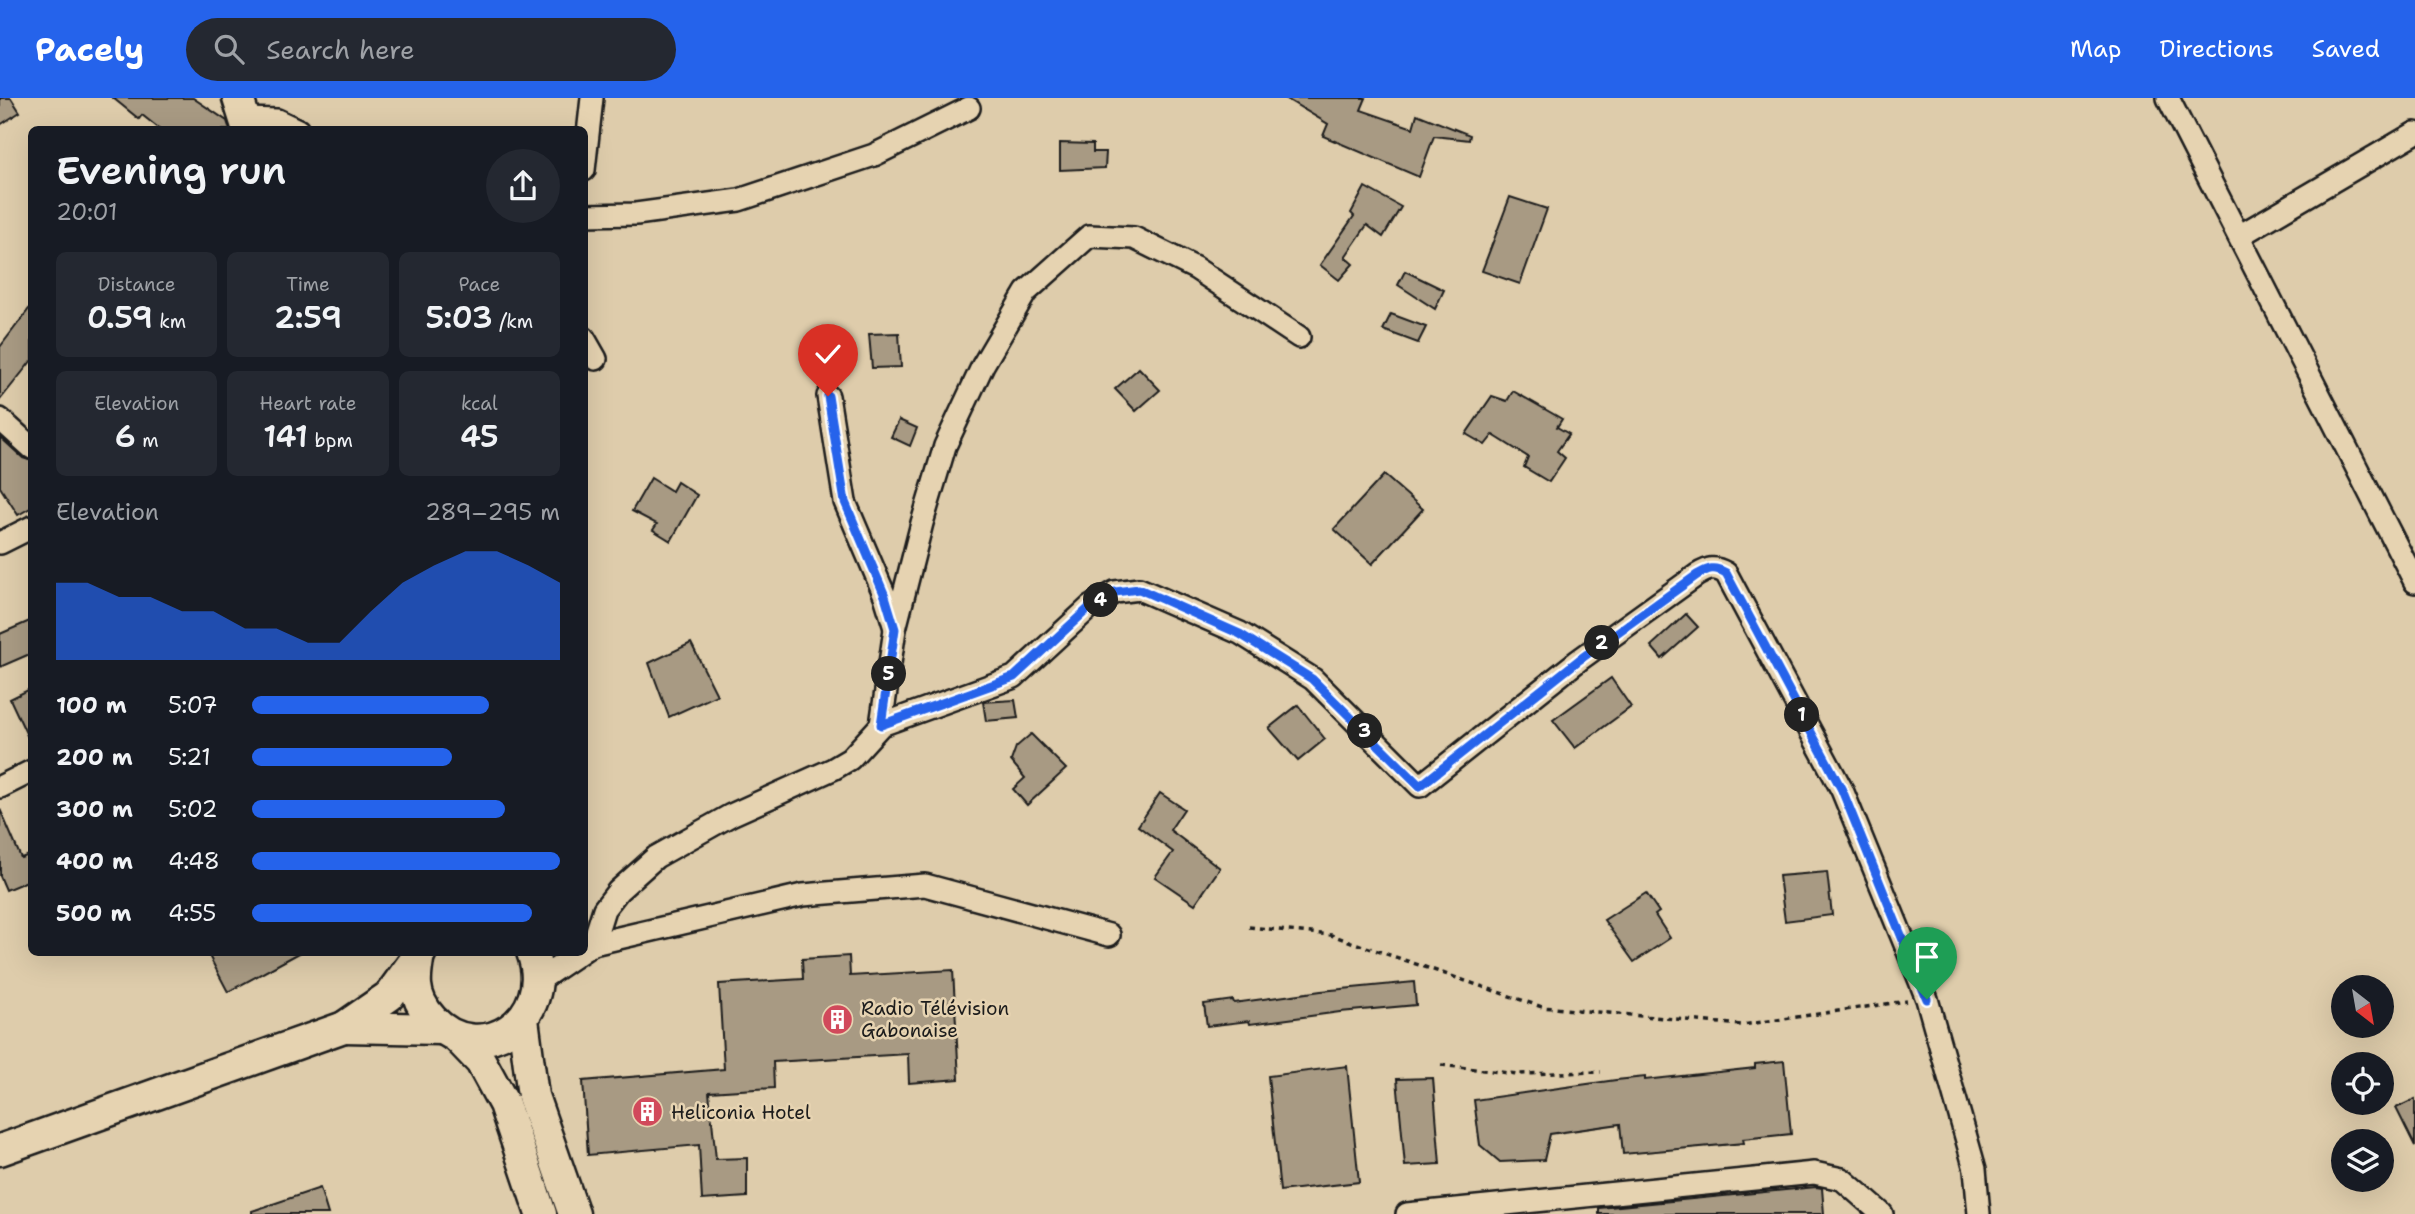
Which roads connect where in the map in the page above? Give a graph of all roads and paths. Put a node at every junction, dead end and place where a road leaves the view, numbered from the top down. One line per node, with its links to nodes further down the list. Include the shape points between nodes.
1 (592, 98): 7 (street)
2 (2168, 98): 9 (street)
3 (969, 108): 8 (street, via 874,155 739,200 636,214)
4 (244, 116): 5 (street)
5 (290, 126)
6 (2415, 132): 9 (street)
7 (588, 134)
8 (588, 215)
9 (2239, 236): 17 (street)
10 (1299, 337): 20 (street, via 1195,268 1134,238 1089,236 1026,292 983,365 945,446)
11 (588, 345): 12 (street)
12 (596, 359)
13 (828, 396): 20 (street, via 845,502)
14 (0, 419): 15 (street)
15 (28, 444)
16 (28, 529): 18 (street)
17 (2406, 541): 19 (street)
18 (0, 543)
19 (2415, 582)
20 (895, 629): 21 (street)
21 (881, 725): 26 (street, via 850,759 833,769 731,815 656,857 618,891); 33 (street, via 1014,677 1090,607 1115,592 1139,589 1240,634 1312,679 1420,786 1579,660 1697,575 1717,568 1726,573 1842,790)
22 (28, 773): 23 (street)
23 (0, 787)
24 (1248, 927): 33 (path, via 1331,935 1542,1007 1742,1024)
25 (1110, 936): 27 (street, via 925,885 803,895)
26 (588, 943)
27 (588, 947)
28 (418, 956): 35 (street, via 389,996)
29 (419, 956): 36 (street, via 415,982 419,1001)
30 (534, 956): 32 (street)
31 (573, 956): 32 (street)
32 (538, 981): 34 (street, via 536,997)
33 (1927, 999): 44 (street, via 1975,1170)
34 (523, 1019): 36 (street, via 487,1039); 41 (street, via 533,1096)
35 (344, 1027): 36 (street, via 402,1026); 39 (street)
36 (449, 1033): 40 (street, via 481,1062 504,1104)
37 (1441, 1065): 38 (path, via 1517,1074)
38 (1601, 1072)
39 (0, 1150)
40 (541, 1214)
41 (574, 1214)
42 (1407, 1214): 43 (street, via 1814,1172 1842,1179)
43 (1882, 1214)
44 (1979, 1214)

